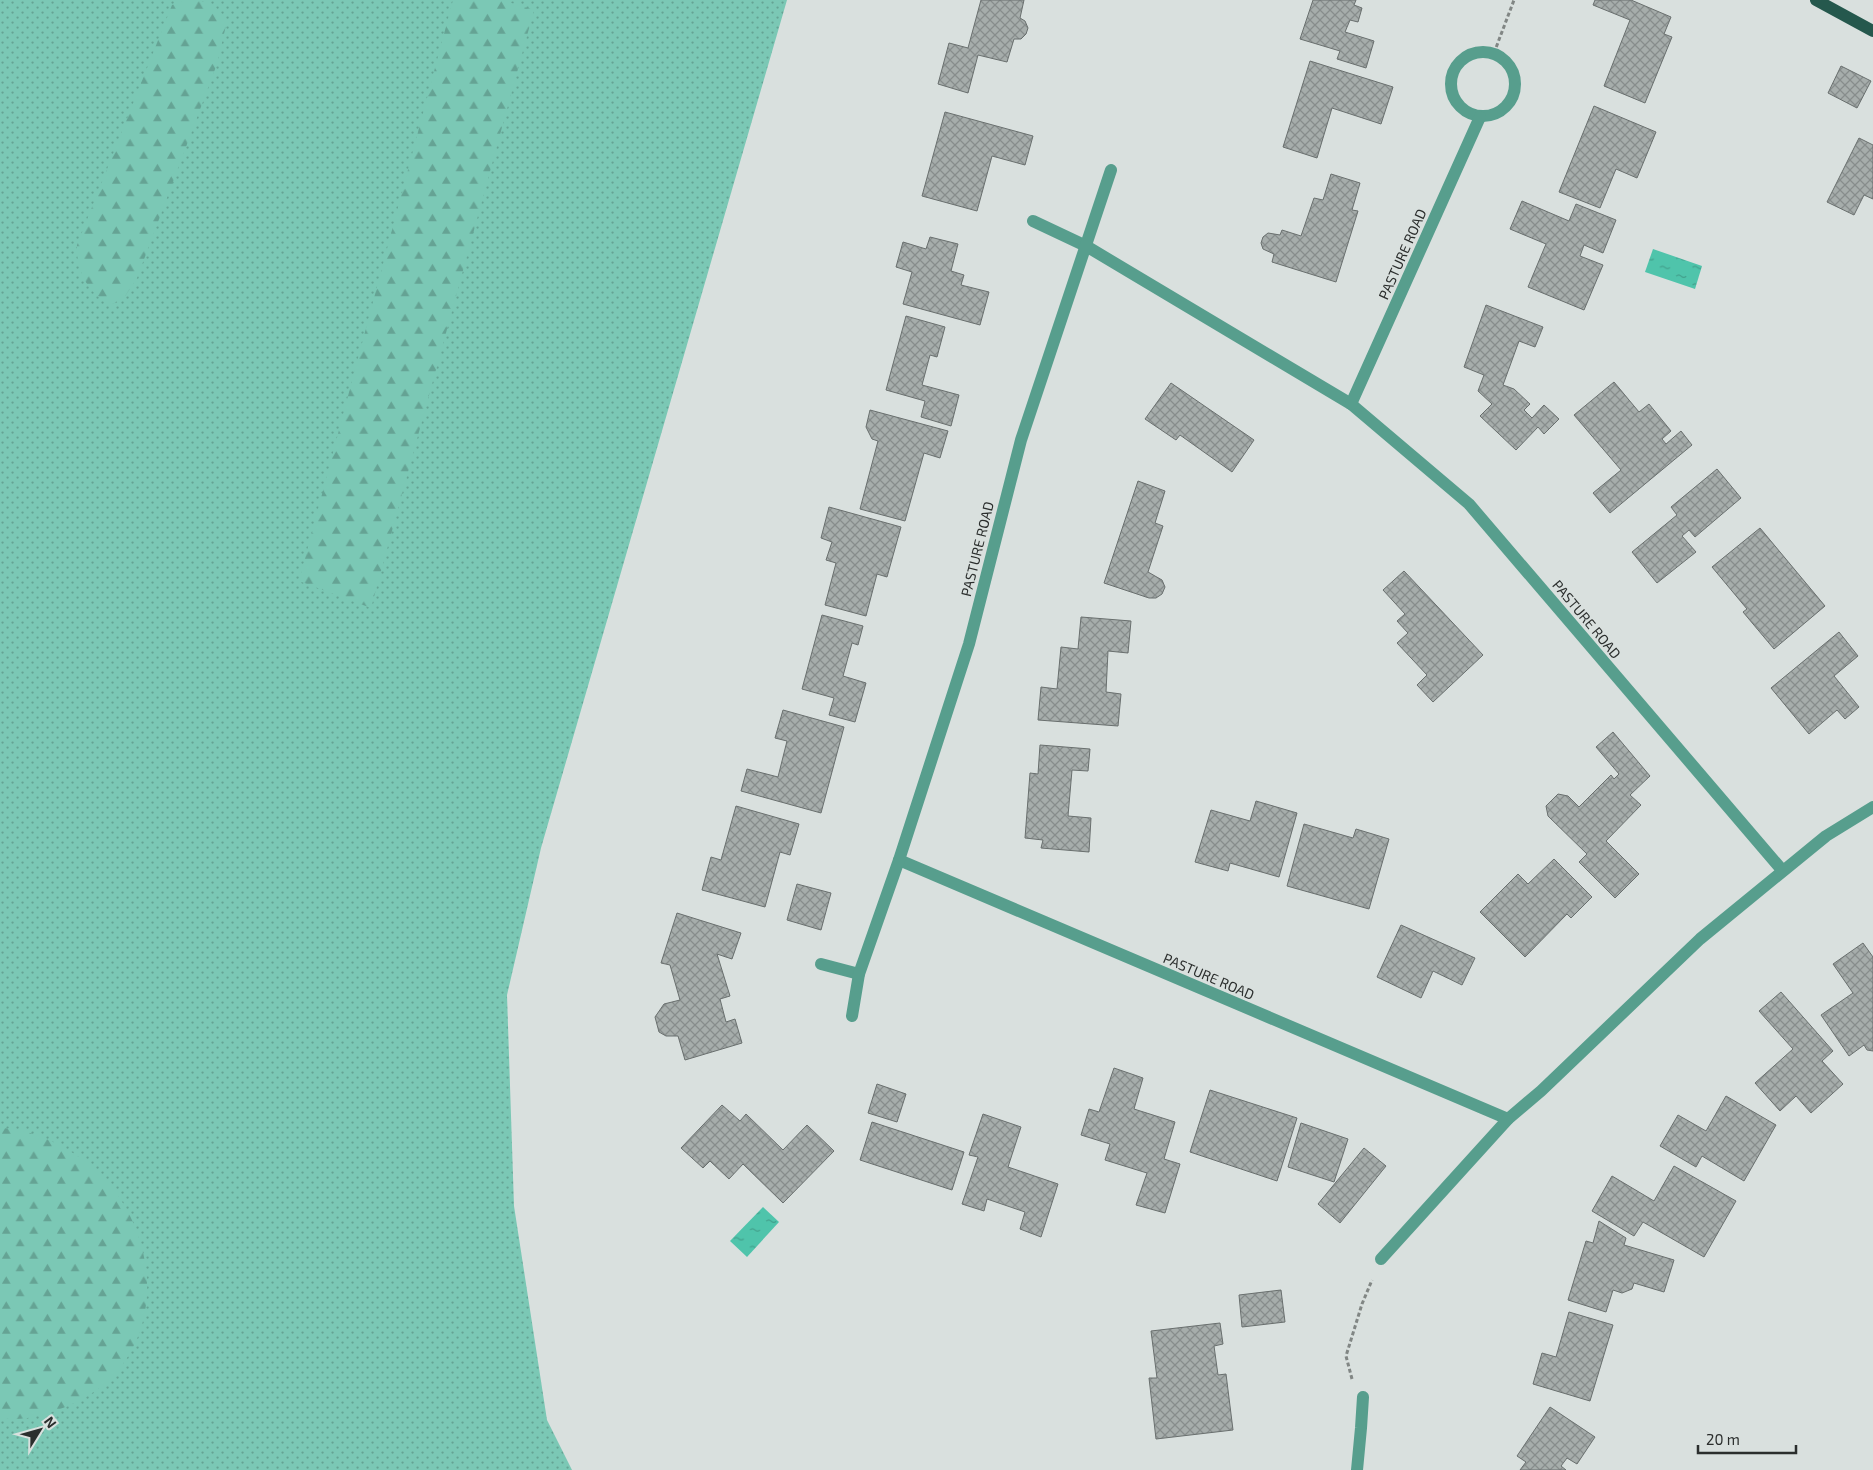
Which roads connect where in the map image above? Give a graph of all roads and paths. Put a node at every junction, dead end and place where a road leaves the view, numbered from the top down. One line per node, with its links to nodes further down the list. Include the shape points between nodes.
1 (1514, 0): 4 (path)
2 (1816, 0): 3 (main road)
3 (1873, 31)
4 (1494, 53): 5 (street, via 1508,62 1515,76 1515,91 1508,105 1495,114); 5 (street, via 1476,52 1460,60 1451,76 1452,95 1463,110)
5 (1480, 117): 9 (street, PASTURE ROAD)
6 (1111, 170): 8 (street, PASTURE ROAD)
7 (1033, 221): 8 (street, PASTURE ROAD)
8 (1086, 246): 9 (street, PASTURE ROAD); 11 (street, PASTURE ROAD, via 1021,440 969,644)
9 (1351, 404): 12 (street, PASTURE ROAD, via 1469,504)
10 (1873, 807): 12 (street, via 1826,836)
11 (899, 860): 14 (street, PASTURE ROAD); 16 (street, PASTURE ROAD)
12 (1782, 870): 16 (street, via 1700,939)
13 (821, 964): 14 (street)
14 (859, 974): 15 (street, PASTURE ROAD)
15 (852, 1016)
16 (1508, 1119): 17 (street)
17 (1381, 1259): 18 (path, via 1362,1304 1346,1356 1353,1382)
18 (1363, 1397): 19 (street)
19 (1356, 1470)

